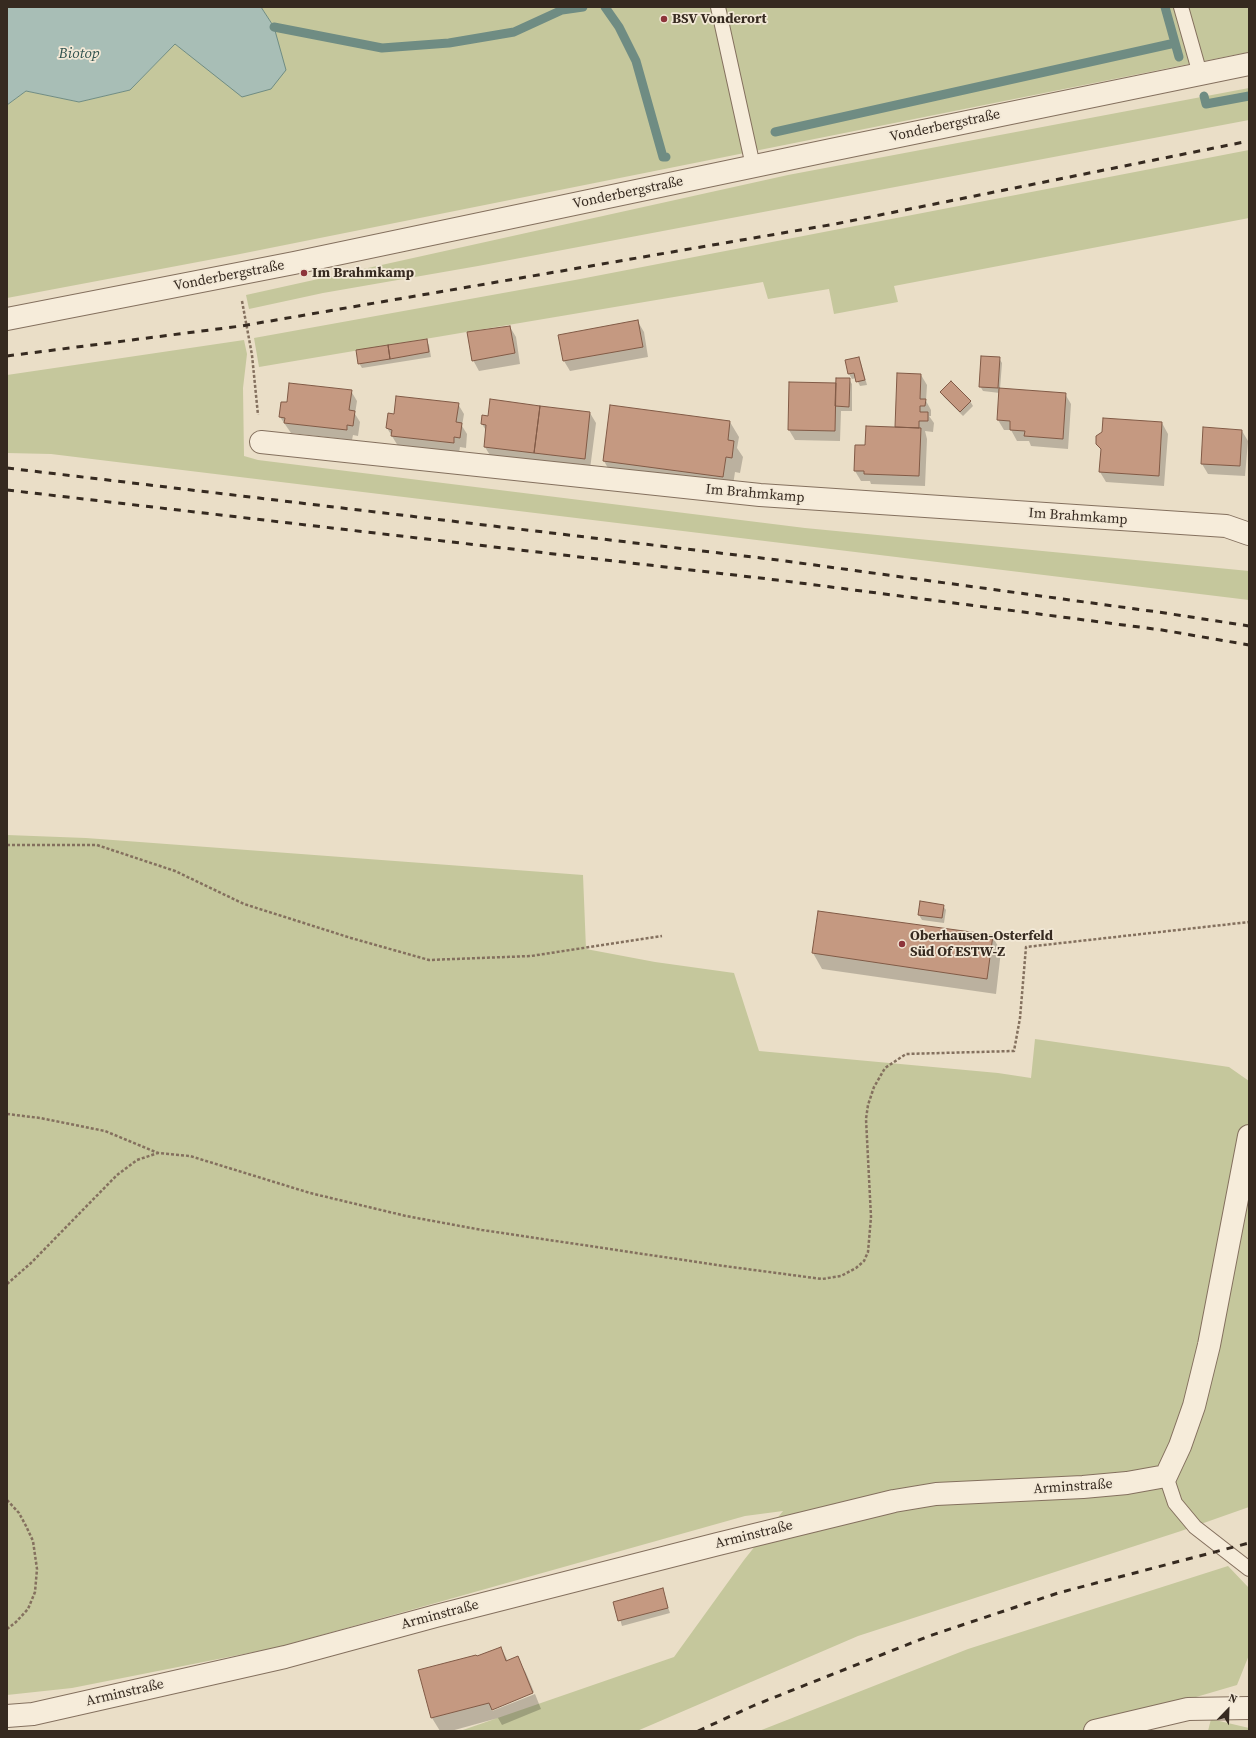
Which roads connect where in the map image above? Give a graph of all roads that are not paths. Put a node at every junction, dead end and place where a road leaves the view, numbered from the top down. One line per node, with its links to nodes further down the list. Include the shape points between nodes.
1 (718, 7): 5 (lane)
2 (1181, 7): 4 (lane)
3 (1249, 64): 4 (street, Vonderbergstraße)
4 (1200, 74): 5 (street, Vonderbergstraße)
5 (754, 166): 6 (street, Vonderbergstraße, via 302,262)
6 (7, 319)
7 (261, 442): 8 (street, Im Brahmkamp, via 760,496 1226,526)
8 (1249, 534)
9 (1249, 1136): 10 (street, via 1209,1345 1194,1406)
10 (1166, 1476): 11 (lane, via 1175,1503 1195,1526); 13 (street, Arminstraße, via 1127,1483 936,1494 894,1501 436,1616 285,1657 33,1714)
11 (1249, 1569)
12 (1249, 1708): 14 (street, via 1188,1709)
13 (7, 1716)
14 (1095, 1731)

